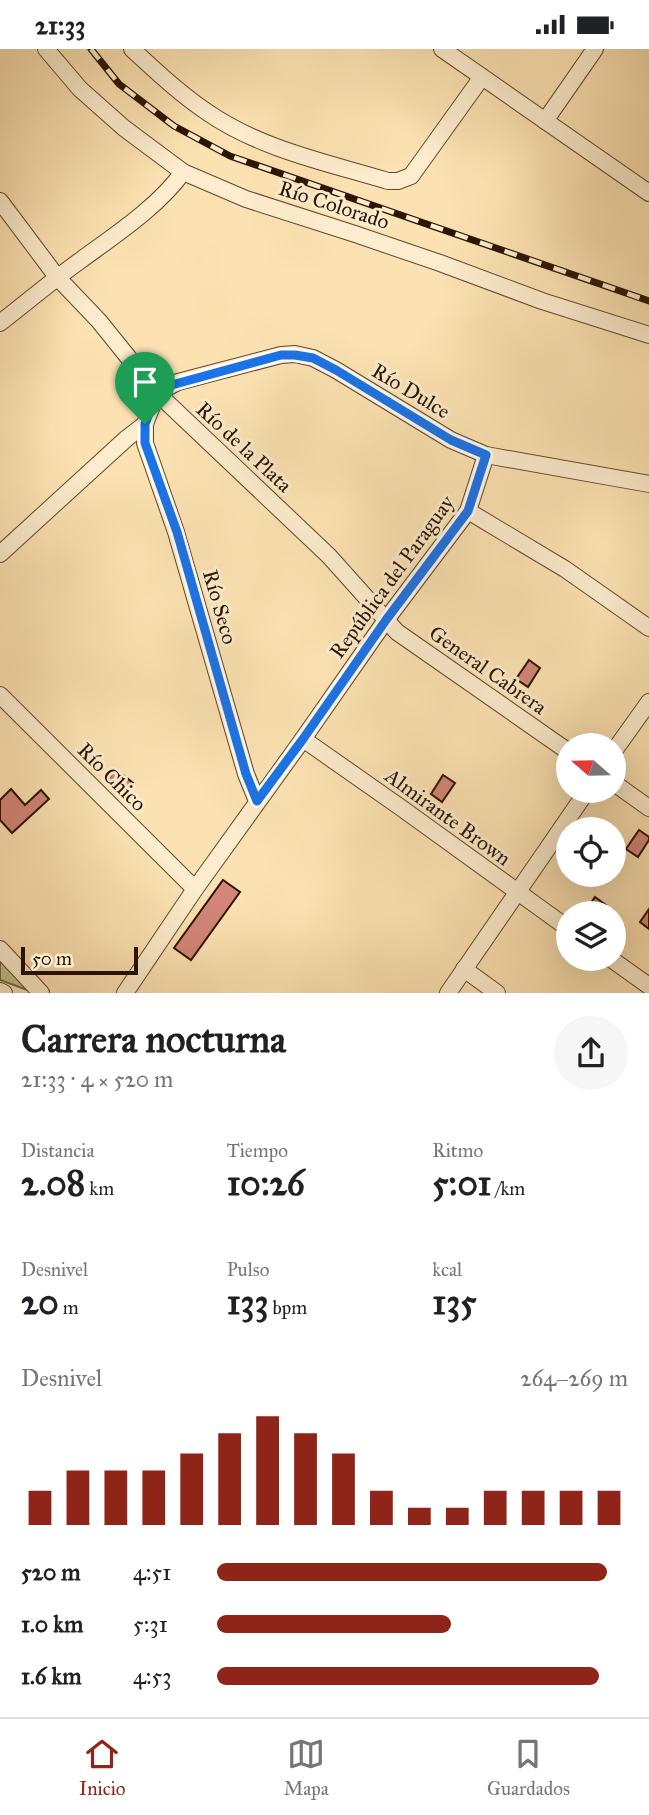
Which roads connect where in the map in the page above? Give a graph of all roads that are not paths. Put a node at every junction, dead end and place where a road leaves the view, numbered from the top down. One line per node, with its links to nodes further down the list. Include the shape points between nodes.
1 (46, 49): 7 (street, Río Colorado, via 80,89)
2 (132, 49): 5 (street, via 185,97 233,127 277,147 388,181 411,176)
3 (442, 49): 5 (street)
4 (595, 49): 6 (street)
5 (482, 77): 6 (street)
6 (545, 121): 8 (street)
7 (183, 173): 10 (street, via 173,187 119,232); 12 (street, Río Colorado, via 246,199)
8 (649, 193)
9 (0, 201): 10 (street, Río de la Plata)
10 (57, 277): 11 (street); 13 (street, Río de la Plata)
11 (0, 323)
12 (649, 335)
13 (157, 393): 14 (street); 15 (street, Río Dulce, via 178,382 281,355 313,358 451,440); 19 (street, Río de la Plata, via 329,557)
14 (145, 424): 18 (street); 27 (street, Río Seco, via 145,443 177,532)
15 (486, 455): 16 (street, Río Dulce); 17 (street, República del Paraguay)
16 (649, 484)
17 (468, 511): 19 (street, República del Paraguay); 20 (street, via 565,569)
18 (0, 554)
19 (386, 620): 24 (street, República del Paraguay); 25 (street, General Cabrera)
20 (649, 628)
21 (0, 695): 30 (street, Río Chico)
22 (649, 702): 23 (street)
23 (626, 734)
24 (303, 739): 27 (street, República del Paraguay); 31 (street, Almirante Brown)
25 (556, 742)
26 (626, 792): 29 (street)
27 (257, 801): 30 (street, República del Paraguay)
28 (579, 803): 31 (street)
29 (649, 808)
30 (195, 889): 38 (street, República del Paraguay)
31 (517, 893): 32 (street, Almirante Brown); 34 (street)
32 (556, 920)
33 (0, 949): 37 (street)
34 (464, 969): 39 (street); 40 (street)
35 (626, 970): 36 (street)
36 (649, 986)
37 (41, 992)
38 (124, 992)
39 (447, 992)
40 (497, 992)

